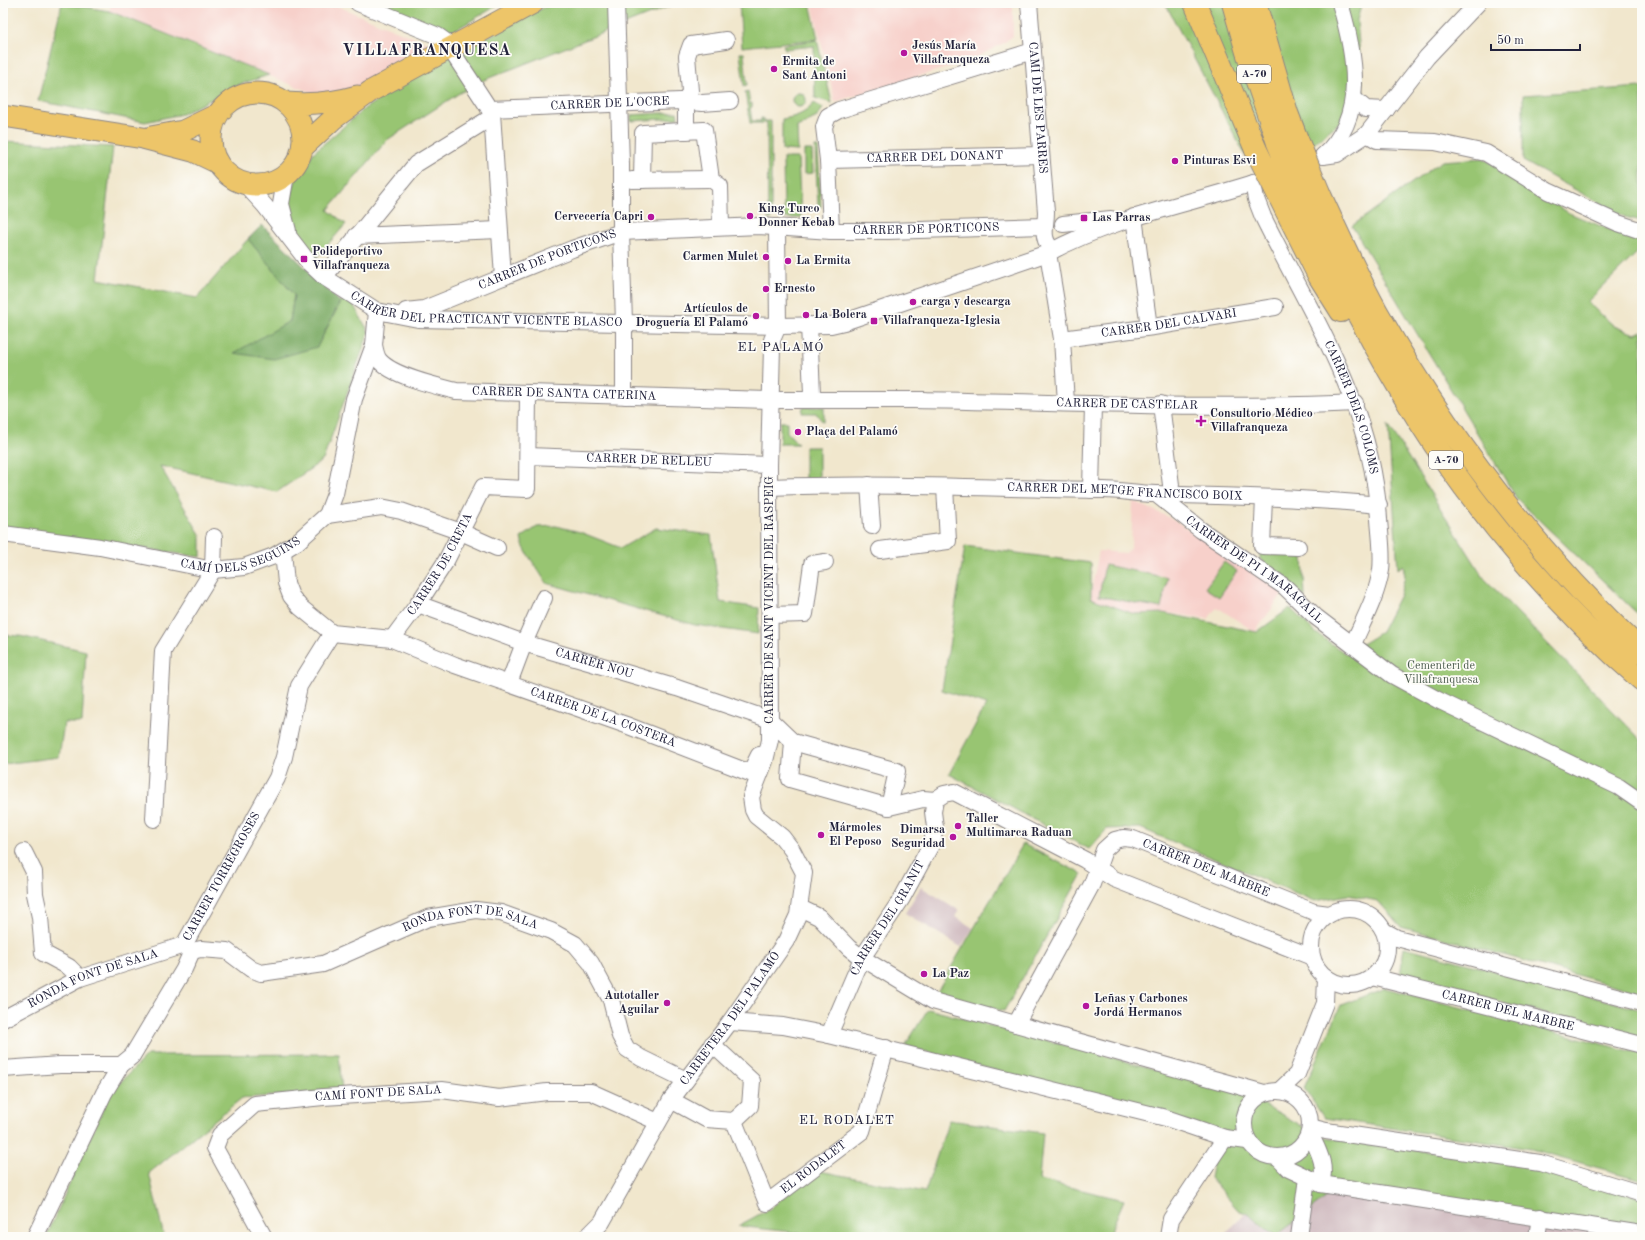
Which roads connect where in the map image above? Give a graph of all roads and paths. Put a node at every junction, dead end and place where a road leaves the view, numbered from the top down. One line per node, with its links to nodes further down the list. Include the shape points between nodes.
1 (358, 3): 13 (street, via 438,36)
2 (533, 3): 13 (main road)
3 (616, 3): 20 (street)
4 (1029, 3): 14 (street, CAMÍ DE LES PARRES)
5 (1195, 3): 38 (highway, bridge, via 1256,150)
6 (1232, 3): 28 (highway, A-70, via 1247,52)
7 (1255, 3): 28 (highway, A-70, via 1287,112)
8 (1340, 3): 11 (street)
9 (1348, 3): 11 (street)
10 (1478, 3): 21 (street, via 1427,57)
11 (1346, 24): 16 (street, via 1353,67)
12 (726, 40): 19 (street, via 691,46 688,56 690,91)
13 (450, 47): 15 (main road); 22 (street)
14 (1033, 51): 30 (street, CAMÍ DE LES PARRES); 31 (street, via 839,110 828,116 825,121)
15 (371, 91): 18 (main road, via 326,103); 29 (main road, via 333,119)
16 (1354, 99): 21 (street, via 1366,109); 26 (street, via 1350,115 1338,140 1323,156 1337,154)
17 (730, 101): 19 (street, CARRER DE L'OCRE)
18 (287, 103): 23 (main road, via 270,94 250,92 232,100); 29 (main road, via 299,118)
19 (686, 103): 20 (street, CARRER DE L'OCRE, via 680,101); 25 (street)
20 (620, 104): 22 (street, CARRER DE L'OCRE); 36 (street)
21 (1386, 110): 26 (street)
22 (490, 113): 43 (street); 47 (street, CARRER DE L'OCRE, via 416,164)
23 (218, 114): 27 (main road, via 183,131); 32 (main road, via 211,139)
24 (3, 116): 27 (main road)
25 (686, 131): 34 (street, via 704,130); 35 (street, via 643,134)
26 (1367, 134): 45 (street, via 1377,140 1435,142 1486,153 1548,191 1618,223)
27 (143, 138): 32 (main road, via 193,151)
28 (1287, 140): 38 (highway, A-70, bridge)
29 (303, 147): 33 (main road, via 297,163)
30 (1041, 155): 31 (street, CARRER DEL DONANT); 40 (street, CAMÍ DE LES PARRES)
31 (828, 160): 44 (street)
32 (218, 163): 37 (main road, via 230,176)
33 (286, 175): 37 (main road, via 266,184); 48 (street, CARRER DEL PRACTICANT VICENTE BLASCO, via 281,204)
34 (711, 179): 35 (street); 41 (street, via 720,186)
35 (642, 180): 36 (street)
36 (622, 181): 46 (street)
37 (245, 184): 48 (street, CARRER DEL PRACTICANT VICENTE BLASCO)
38 (1303, 202): 102 (highway, A-70, via 1354,268 1440,412 1527,532); 103 (highway, A-70, via 1356,312 1419,421 1470,493 1574,616)
39 (1132, 217): 40 (street, CARRER DE PORTICONS); 49 (street, CARRER DEL PRACTICANT VICENTE BLASCO); 59 (street); 69 (street, CARRER DELS COLOMS, via 1258,181 1256,199 1263,217 1324,334)
40 (1051, 221): 44 (street, CARRER DE PORTICONS, via 950,230); 49 (street, via 1047,244); 49 (street, via 1067,237)
41 (722, 227): 42 (street, CARRER DE PORTICONS); 46 (street, CARRER DE PORTICONS)
42 (777, 227): 44 (street, CARRER DE PORTICONS); 58 (street, CARRER DE SANT VICENT DEL RASPEIG)
43 (499, 230): 47 (street); 51 (street)
44 (831, 231)
45 (1642, 231)
46 (621, 232): 51 (street, CARRER DE PORTICONS); 56 (street)
47 (356, 236): 50 (street, CARRER DE L'OCRE)
48 (291, 238): 50 (street, CARRER DEL PRACTICANT VICENTE BLASCO, via 310,263)
49 (1056, 248): 57 (street, CARRER DEL PRACTICANT VICENTE BLASCO, via 844,322); 60 (street)
50 (324, 276): 54 (street, CARRER DEL PRACTICANT VICENTE BLASCO)
51 (503, 277): 52 (street, CARRER DE PORTICONS)
52 (449, 298): 54 (street, CARRER DE PORTICONS, via 424,309); 55 (street)
53 (1275, 307): 59 (street, CARRER DEL CALVARI)
54 (384, 312): 55 (street, CARRER DEL PRACTICANT VICENTE BLASCO, via 418,319); 61 (street, CAMÍ DELS SEGUINS)
55 (452, 319): 56 (street, CARRER DEL PRACTICANT VICENTE BLASCO)
56 (624, 322): 58 (street, CARRER DEL PRACTICANT VICENTE BLASCO); 65 (street)
57 (809, 325): 58 (street, CARRER DEL PRACTICANT VICENTE BLASCO); 66 (street)
58 (778, 326): 67 (street, CARRER DE SANT VICENT DEL RASPEIG, via 772,340)
59 (1149, 327): 60 (street, CARRER DEL CALVARI)
60 (1062, 339): 68 (street)
61 (374, 345): 62 (street, via 378,359); 63 (street, CAMÍ DELS SEGUINS)
62 (386, 366): 63 (street); 64 (street, CARRER DE SANTA CATERINA, via 418,381 456,391)
63 (362, 377): 79 (street, CAMÍ DELS SEGUINS, via 349,421)
64 (528, 394): 65 (street, CARRER DE SANTA CATERINA); 72 (street)
65 (626, 396): 67 (street, CARRER DE SANTA CATERINA)
66 (818, 396): 67 (street, CARRER DE SANTA CATERINA); 68 (street, CARRER DE CASTELAR, via 875,400)
67 (771, 400): 73 (street, CARRER DE SANT VICENT DEL RASPEIG)
68 (1066, 403): 70 (street, CARRER DE CASTELAR)
69 (1355, 403): 71 (street, CARRER DE CASTELAR); 82 (street, CARRER DELS COLOMS, via 1369,449)
70 (1093, 404): 71 (street, CARRER DE CASTELAR); 78 (street)
71 (1161, 404): 75 (street)
72 (528, 456): 73 (street, CARRER DE RELLEU); 86 (street, CARRER DE CRETA, via 527,489 483,487)
73 (769, 465): 76 (street, CARRER DE SANT VICENT DEL RASPEIG)
74 (870, 485): 76 (street, CARRER DEL METGE FRANCISCO BOIX); 77 (street, CARRER DEL METGE FRANCISCO BOIX); 85 (street)
75 (1171, 485)
76 (770, 487): 97 (street, CARRER DE SANT VICENT DEL RASPEIG)
77 (945, 487): 78 (street, CARRER DEL METGE FRANCISCO BOIX); 91 (street, via 948,541)
78 (1091, 490): 80 (street, CARRER DEL METGE FRANCISCO BOIX)
79 (335, 494): 83 (street); 84 (street, CAMÍ DELS SEGUINS)
80 (1156, 494): 81 (street, CARRER DEL METGE FRANCISCO BOIX); 101 (street, CARRER DE PI I MARAGALL, via 1201,530 1285,587 1316,617)
81 (1264, 498): 82 (street, CARRER DEL METGE FRANCISCO BOIX, via 1332,500); 89 (street, CARRER DE PI I MARAGALL, via 1262,546)
82 (1379, 505): 101 (street, CARRER DELS COLOMS, via 1381,570 1369,608)
83 (351, 511): 84 (street); 86 (street, via 382,507)
84 (327, 515): 92 (street, CAMÍ DELS SEGUINS)
85 (872, 526)
86 (461, 532): 90 (street); 96 (street, CARRER DE CRETA)
87 (3, 534): 94 (street, CAMÍ DELS SEGUINS, via 100,547)
88 (214, 537): 94 (street)
89 (1298, 547)
90 (497, 548)
91 (880, 550)
92 (283, 552): 94 (street, CAMÍ DELS SEGUINS, via 259,562); 98 (street, via 286,583 291,596 300,607)
93 (825, 562): 97 (street, via 812,564 806,614)
94 (213, 570): 111 (street, via 163,651)
95 (544, 598): 100 (street)
96 (418, 604): 99 (street, CARRER DE CRETA); 100 (street, CARRER NOU)
97 (770, 616): 105 (street, CARRER DE SANT VICENT DEL RASPEIG)
98 (332, 633): 99 (street, CARRER DE LA COSTERA); 117 (street, CARRER TORREGROSES, via 299,686 277,778)
99 (392, 639): 104 (street, CARRER DE LA COSTERA)
100 (524, 643): 104 (street); 105 (street, CARRER NOU, via 683,690)
101 (1352, 644): 109 (street, CARRER DE PI I MARAGALL, via 1392,676 1618,787)
102 (1642, 652)
103 (1642, 680)
104 (509, 683): 105 (street, CARRER DE LA COSTERA, via 750,773 767,737)
105 (770, 720): 106 (street); 107 (street, CARRER DE SANT VICENT DEL RASPEIG, via 767,754)
106 (793, 742): 110 (street, via 790,779); 110 (street, via 897,771)
107 (751, 797): 114 (street, CARRETERA DEL PALAMÓ, via 756,816 782,837 804,873)
108 (935, 800): 110 (street, via 923,799); 113 (street, via 944,794 954,792 1085,860); 119 (street, CARRER DEL GRANIT, via 932,843 902,898)
109 (1642, 803)
110 (889, 807)
111 (154, 819)
112 (24, 852): 122 (street, via 34,872 43,953 69,967)
113 (1098, 870): 115 (street, CARRER DEL MARBRE, via 1104,850 1115,840 1133,838 1314,912); 118 (street, via 1114,879); 128 (street, CARRER DEL MARBRE)
114 (800, 908): 119 (street, via 819,917); 127 (street, CARRETERA DEL PALAMÓ, via 786,941)
115 (1329, 914): 116 (street, via 1339,910 1360,910 1378,922); 118 (street, via 1321,920 1314,933)
116 (1384, 931): 121 (street, via 1385,961); 124 (street, via 1397,938)
117 (188, 948): 122 (street, RONDA FONT DE SALA); 133 (street, CARRER TORREGROSES, via 184,969); 136 (street, RONDA FONT DE SALA, via 227,951 251,969 261,973 323,964 428,918 476,910 501,913 551,931 575,944 591,963 611,1000 620,1036 627,1049)
118 (1312, 957): 120 (street, via 1317,968)
119 (862, 958): 128 (street, via 933,1002); 129 (street, CARRER DEL GRANIT)
120 (1326, 977): 123 (street); 125 (street)
121 (1373, 977): 123 (street, via 1365,982); 131 (street, CARRER DEL MARBRE)
122 (80, 978): 126 (street, RONDA FONT DE SALA)
123 (1346, 985): 125 (street)
124 (1642, 1003)
125 (1326, 1004): 135 (street)
126 (3, 1019)
127 (730, 1022): 129 (street, via 783,1026); 130 (street, CARRETERA DEL PALAMÓ)
128 (1016, 1024): 138 (street)
129 (829, 1035): 132 (street)
130 (712, 1044): 136 (street, CARRETERA DEL PALAMÓ); 141 (street, via 752,1081 750,1106)
131 (1642, 1045)
132 (886, 1048): 141 (street, EL RODALET, via 862,1131 767,1203); 144 (street, via 1166,1118)
133 (126, 1060): 134 (street); 151 (street, CARRER TORREGROSES, via 104,1093)
134 (3, 1069)
135 (1297, 1074): 137 (street); 140 (street)
136 (686, 1080): 139 (street, CARRETERA DEL PALAMÓ)
137 (1280, 1090): 138 (street); 140 (street)
138 (1264, 1093): 145 (street, via 1246,1109 1242,1129)
139 (671, 1100): 141 (street, via 706,1119); 142 (street, CARRETERA DEL PALAMÓ)
140 (1300, 1100): 143 (street, via 1307,1110)
141 (734, 1121)
142 (658, 1122): 152 (street, CAMÍ FONT DE SALA, via 591,1092 547,1092 499,1098 442,1090 323,1096 255,1104 220,1135 215,1148); 153 (street, CARRETERA DEL PALAMÓ, via 602,1222)
143 (1310, 1130): 146 (street, via 1304,1145 1293,1154); 147 (street, via 1322,1159 1324,1173); 148 (street, via 1540,1163)
144 (1226, 1138): 145 (street); 154 (street, via 1172,1219)
145 (1247, 1141): 146 (street, via 1255,1150 1268,1157)
146 (1278, 1158): 147 (street, via 1289,1169)
147 (1314, 1181): 149 (street); 155 (street)
148 (1642, 1194)
149 (1540, 1217): 150 (street); 156 (street)
150 (1642, 1234)
151 (35, 1237)
152 (264, 1237)
153 (587, 1237)
154 (1168, 1237)
155 (1299, 1237)
156 (1537, 1237)

